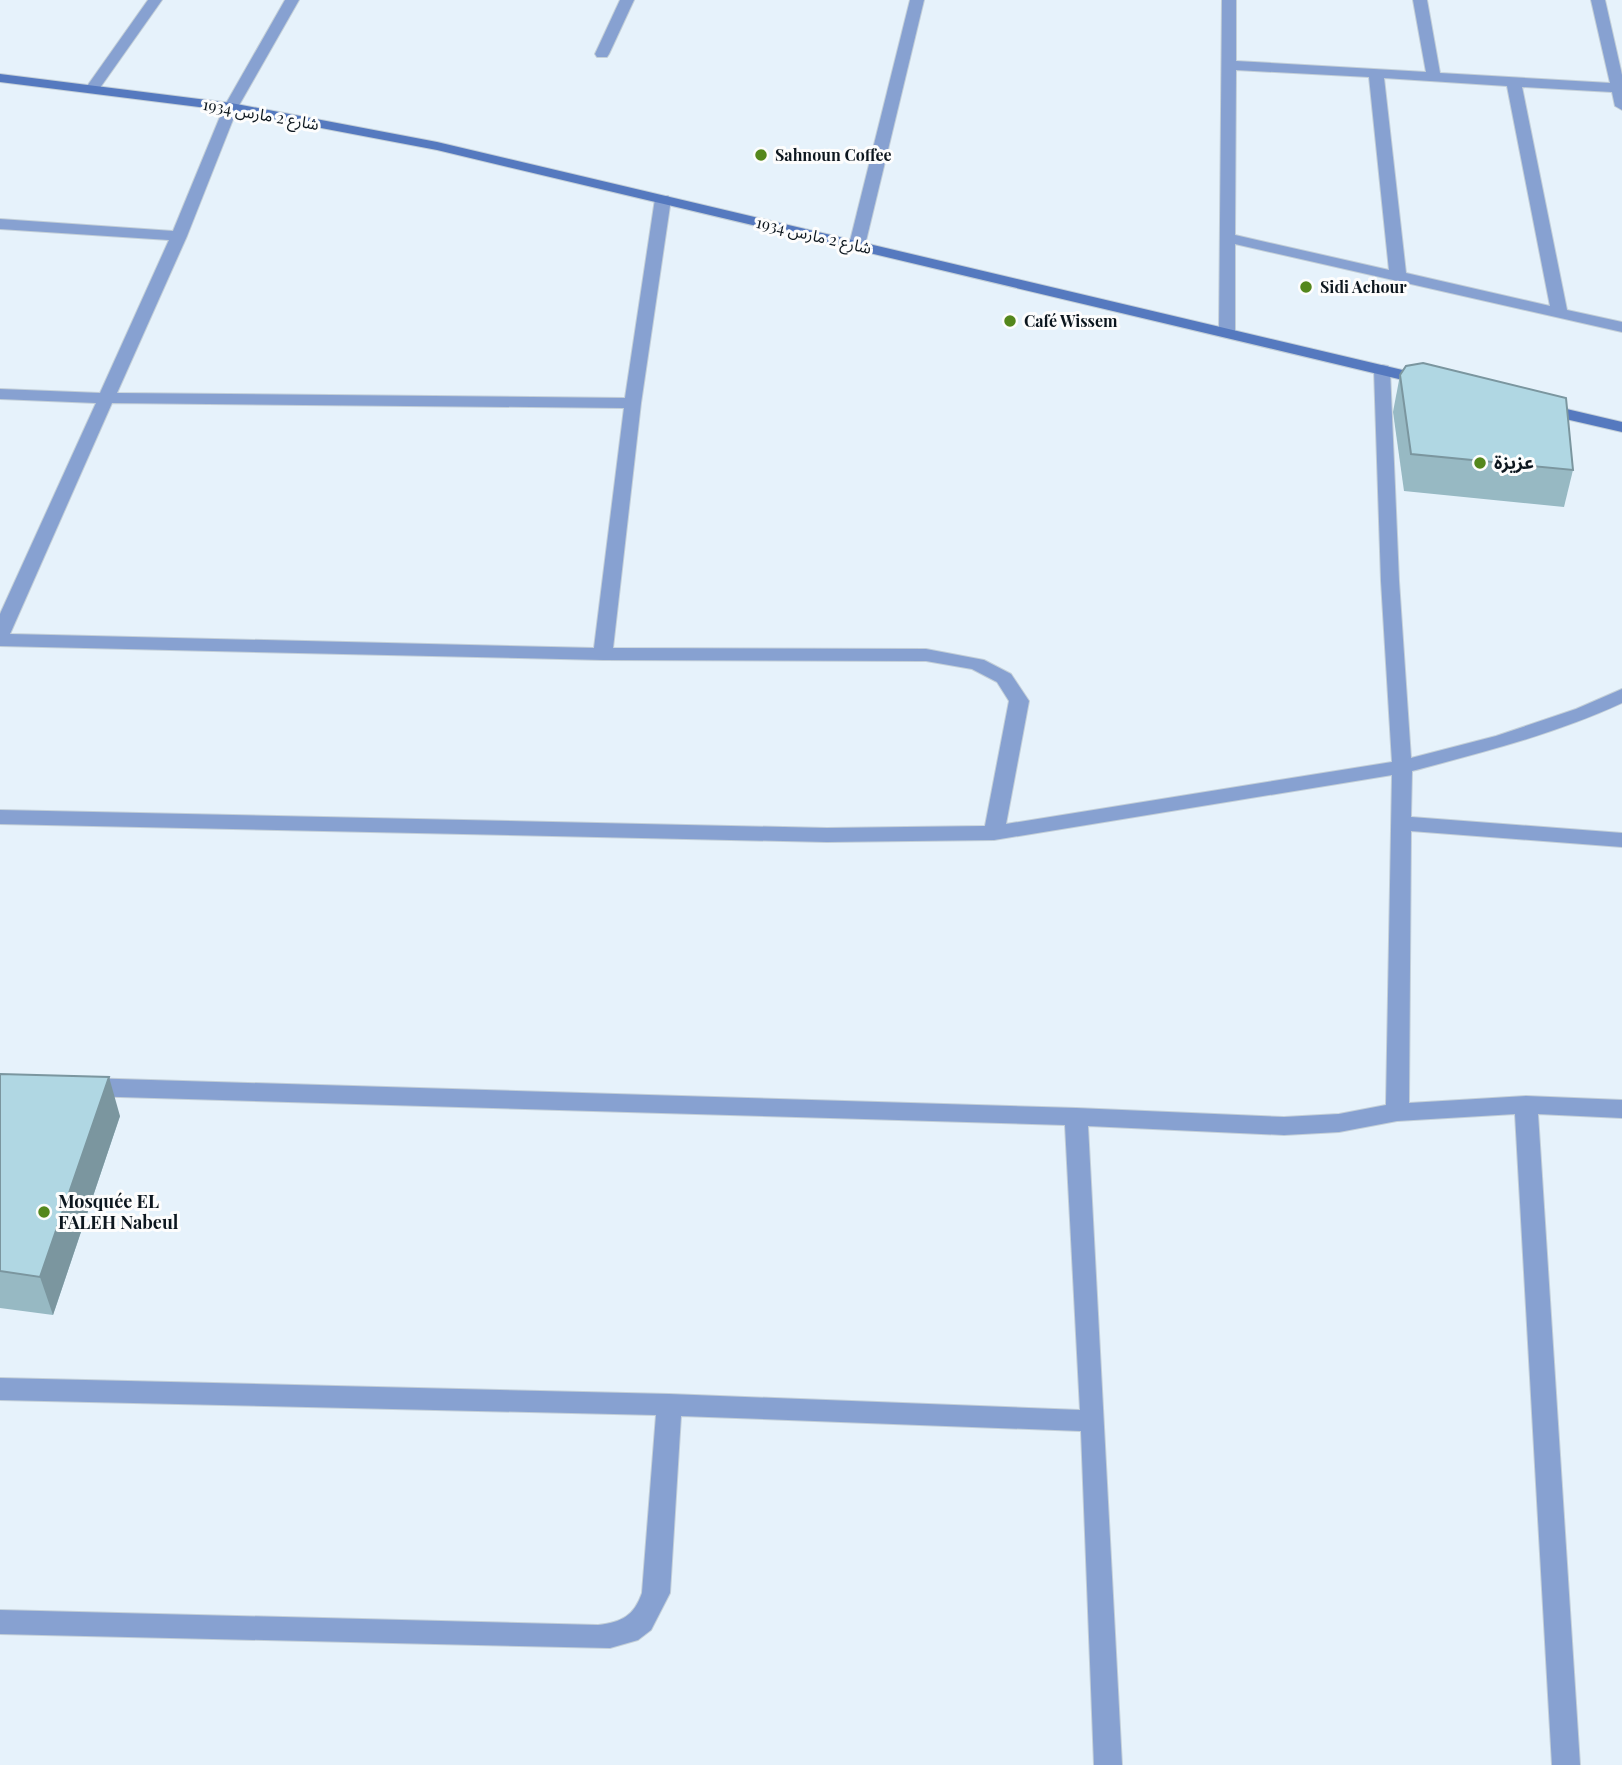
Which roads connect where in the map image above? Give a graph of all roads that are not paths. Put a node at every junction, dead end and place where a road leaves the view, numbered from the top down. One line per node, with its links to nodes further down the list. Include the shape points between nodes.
1 (155, 0): 15 (street)
2 (292, 0): 17 (street)
3 (627, 0): 8 (street)
4 (917, 0): 22 (street)
5 (1230, 0): 9 (street)
6 (1420, 0): 11 (street)
7 (1598, 0): 14 (street)
8 (602, 54)
9 (1229, 65): 10 (street); 21 (street)
10 (1376, 74): 11 (street); 23 (street)
11 (1434, 77): 13 (street)
12 (0, 78): 15 (street, شارع 2 مارس 1934)
13 (1514, 83): 14 (street); 24 (street)
14 (1616, 88): 16 (street)
15 (92, 89): 17 (street, شارع 2 مارس 1934)
16 (1622, 106)
17 (231, 107): 18 (street, شارع 2 مارس 1934, via 438,146); 20 (street)
18 (663, 200): 22 (street, شارع 2 مارس 1934); 31 (street)
19 (0, 224): 20 (street)
20 (180, 236): 30 (street)
21 (1228, 237): 23 (street); 26 (street)
22 (857, 245): 26 (street, شارع 2 مارس 1934)
23 (1398, 276): 24 (street)
24 (1559, 312): 25 (street)
25 (1622, 327)
26 (1227, 333): 27 (street, شارع 2 مارس 1934)
27 (1382, 370): 28 (street, شارع 2 مارس 1934); 37 (street)
28 (1449, 386)
29 (0, 394): 30 (street)
30 (107, 398): 31 (street); 34 (street)
31 (633, 402): 35 (street)
32 (1529, 405): 33 (street)
33 (1622, 427)
34 (0, 637): 35 (street)
35 (603, 654): 40 (street, via 926,655 977,664 1004,678 1019,701)
36 (1622, 695): 37 (street, via 1502,741)
37 (1402, 766): 39 (street); 40 (street)
38 (0, 817): 40 (street, via 827,835)
39 (1401, 823): 41 (street); 45 (street)
40 (994, 833)
41 (1622, 840)
42 (70, 1087): 46 (street)
43 (1525, 1105): 44 (street); 45 (street); 52 (street)
44 (1622, 1109)
45 (1396, 1112): 46 (street, via 1339,1123 1284,1126)
46 (1076, 1116): 49 (street)
47 (0, 1389): 48 (street)
48 (669, 1405): 49 (street); 50 (street, via 656,1593 648,1616 624,1635)
49 (1093, 1421): 51 (street)
50 (0, 1622)
51 (1108, 1765)
52 (1566, 1765)

